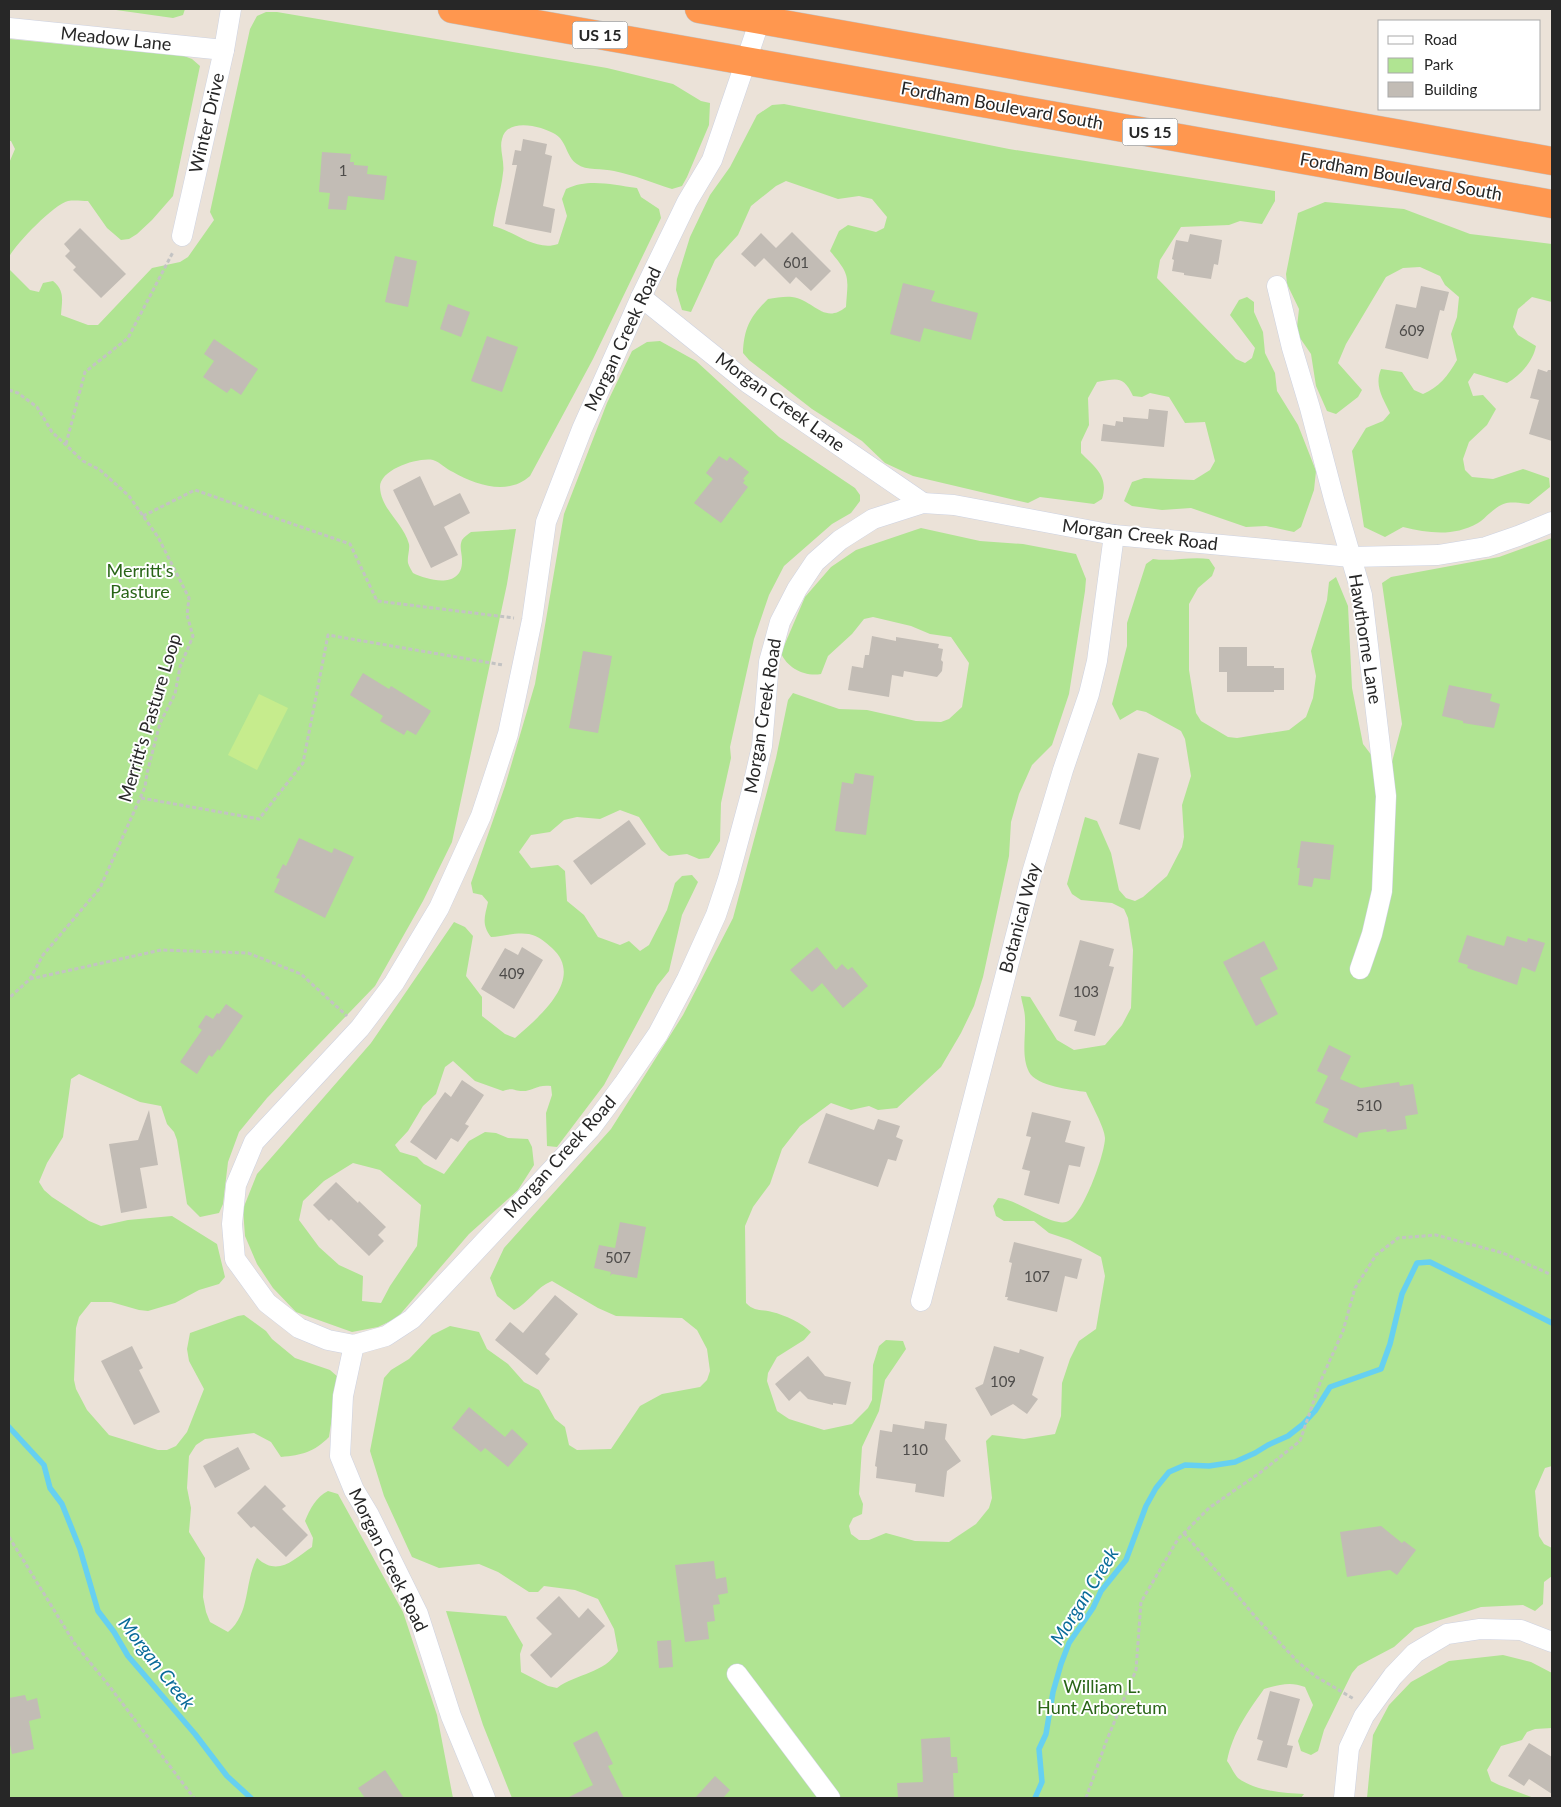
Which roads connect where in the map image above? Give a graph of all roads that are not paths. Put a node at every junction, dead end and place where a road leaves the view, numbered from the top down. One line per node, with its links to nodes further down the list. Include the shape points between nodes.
1 (231, 9): 6 (street, Winter Drive)
2 (452, 9): 7 (highway, Fordham Boulevard South / US 15)
3 (699, 9): 4 (highway, US 15)
4 (760, 20): 7 (street, Morgan Creek Road); 8 (highway, US 15)
5 (9, 28): 6 (street, Meadow Lane)
6 (224, 50): 10 (street, Winter Drive)
7 (748, 60): 9 (highway, Fordham Boulevard South / US 15); 12 (street, Morgan Creek Road, via 712,160 687,202)
8 (1552, 161)
9 (1552, 204)
10 (182, 236)
11 (1277, 286): 16 (street, Hawthorne Lane)
12 (642, 296): 13 (street, Morgan Creek Lane, via 748,383); 19 (street, Morgan Creek Road, via 582,429 546,522 532,620 508,734 477,825 439,908 394,983 360,1028 254,1142 236,1185 232,1224 234,1259 267,1304 299,1328 328,1340)
13 (923, 503): 15 (street, Morgan Creek Road, via 954,505); 19 (street, Morgan Creek Road, via 873,519 840,540 814,562 788,605 769,662 762,746 751,794 716,915 658,1034 631,1074 590,1129 412,1318 386,1336)
14 (1552, 522): 16 (street, Morgan Creek Road, via 1486,547 1438,555)
15 (1114, 535): 16 (street, Morgan Creek Road); 18 (street, Botanical Way, via 1097,661 1089,694 1032,873)
16 (1351, 557): 17 (street, Hawthorne Lane, via 1362,596 1386,796 1382,891)
17 (1360, 969)
18 (921, 1301)
19 (354, 1345): 22 (street, Morgan Creek Road, via 343,1396 340,1456 418,1614 451,1716)
20 (1552, 1642): 24 (street, via 1521,1630 1480,1629 1447,1634 1415,1654 1393,1676 1364,1716 1349,1748)
21 (737, 1674): 23 (street)
22 (485, 1798)
23 (830, 1798)
24 (1344, 1798)

